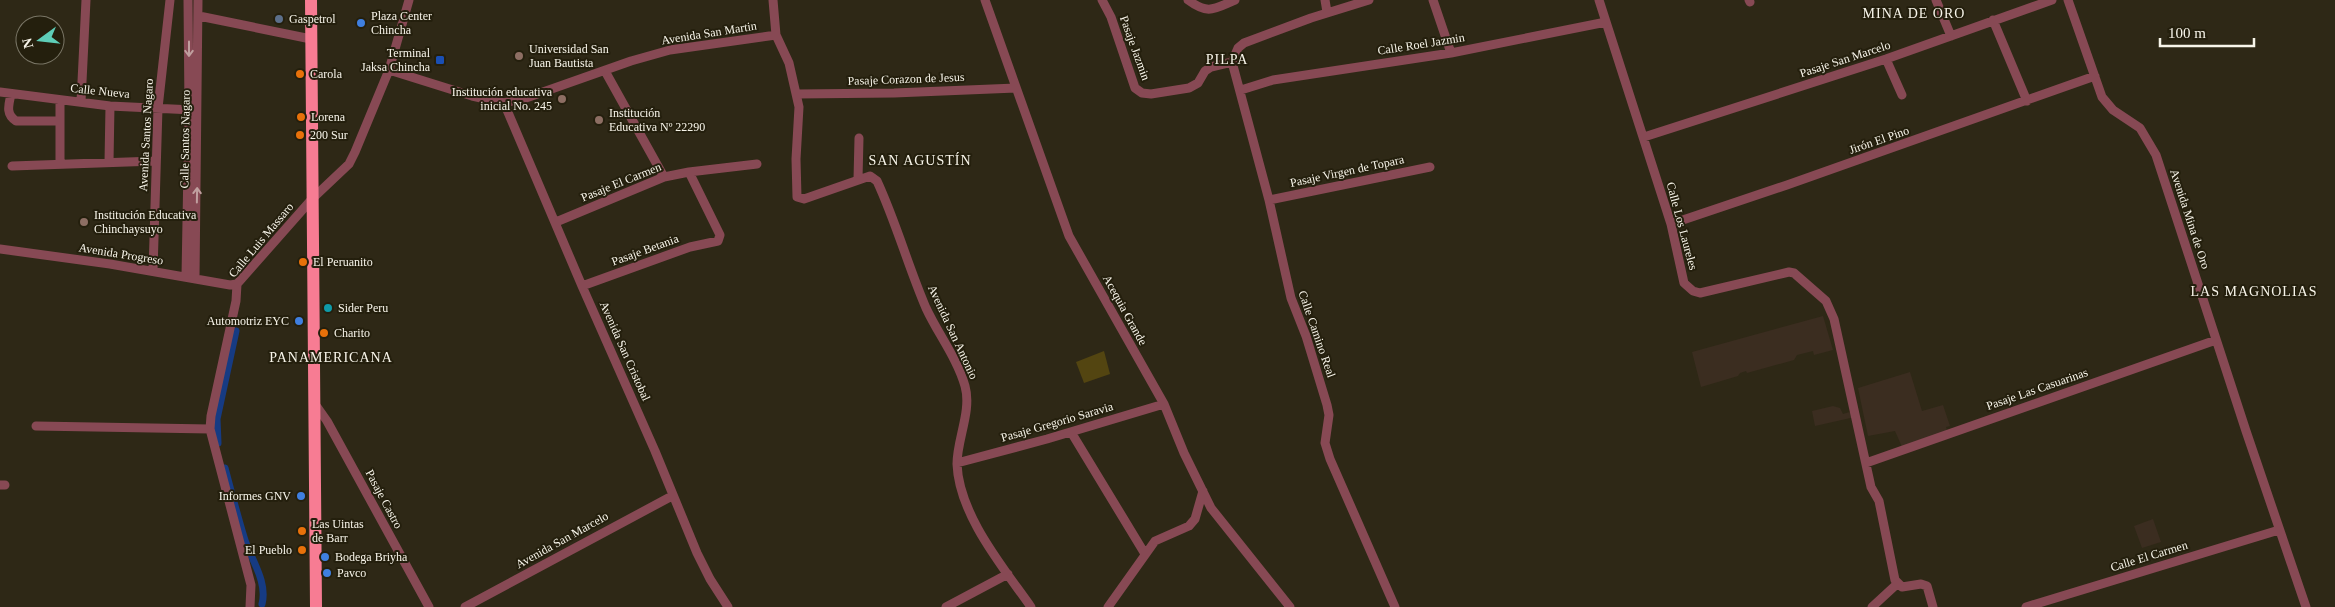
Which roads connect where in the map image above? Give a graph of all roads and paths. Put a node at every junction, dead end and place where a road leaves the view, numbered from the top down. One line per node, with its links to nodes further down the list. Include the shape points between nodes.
1 (86, 0): 40 (street)
2 (170, 0): 43 (street, Avenida Santos Nagaro)
3 (188, 0): 44 (street, Calle Santos Nagaro, one-way to 44)
4 (198, 0): 20 (street, Calle Santos Nagaro)
5 (311, 0): 25 (highway)
6 (409, 0): 29 (street, Calle Luis Massaro)
7 (773, 0): 23 (street)
8 (985, 0): 32 (street, Acequia Grande)
9 (1102, 0): 28 (street, Pasaje Jazmin, via 1135,88 1142,93 1190,88 1211,67)
10 (1188, 0): 11 (street, via 1199,9 1208,10)
11 (1235, 0)
12 (1325, 0): 19 (street)
13 (1434, 0): 26 (street)
14 (1599, 0): 22 (street, Calle Los Laureles)
15 (1936, 0): 24 (street)
16 (2052, 0): 21 (street, Pasaje San Marcelo)
17 (2068, 0): 31 (street, Avenida Mina de Oro)
18 (1364, 1): 19 (street)
19 (1326, 12): 28 (street, via 1244,43)
20 (199, 16): 25 (street); 44 (street, Calle Santos Nagaro)
21 (1993, 20): 24 (street, Pasaje San Marcelo); 39 (street)
22 (1606, 22): 26 (street, Calle Roel Jazmin); 46 (street, Calle Los Laureles)
23 (776, 35): 30 (street, Avenida San Martin, via 670,50); 36 (street, via 790,63)
24 (1951, 36): 27 (street, Pasaje San Marcelo)
25 (311, 39): 57 (highway)
26 (1451, 53): 33 (street, Calle Roel Jazmin, via 1273,80)
27 (1886, 59): 37 (street); 46 (street, Pasaje San Marcelo)
28 (1232, 62): 33 (street, Calle Camino Real)
29 (389, 70): 41 (street, Avenida San Martin); 57 (street, Calle Luis Massaro, via 352,158)
30 (605, 71): 41 (street, Avenida San Martin); 55 (street)
31 (2095, 76): 39 (street, Jirón El Pino); 67 (street, Avenida Mina de Oro, via 2102,97 2113,110 2140,128 2156,155)
32 (1016, 88): 36 (street, Pasaje Corazon de Jesus); 69 (street, Acequia Grande, via 1069,236)
33 (1241, 90): 58 (street, Calle Camino Real)
34 (0, 92): 35 (street, Calle Nueva)
35 (11, 94): 38 (street, Calle Nueva); 45 (street, via 8,110 16,121)
36 (797, 94): 56 (street, via 796,194 799,199)
37 (1902, 96)
38 (60, 100): 40 (street, Calle Nueva); 45 (street)
39 (2026, 101): 60 (street, Jirón El Pino)
40 (81, 102): 42 (street, Calle Nueva)
41 (504, 103): 59 (street, Avenida San Cristobal)
42 (110, 106): 43 (street, Calle Nueva); 49 (street)
43 (158, 108): 44 (street, Calle Nueva); 48 (street, Avenida Santos Nagaro)
44 (193, 110): 63 (street, Calle Santos Nagaro); 64 (street, Calle Santos Nagaro, one-way to 44)
45 (59, 121): 50 (street)
46 (1644, 137): 60 (street, Calle Los Laureles)
47 (859, 138): 56 (street)
48 (156, 161): 49 (street); 62 (street, Avenida Santos Nagaro)
49 (109, 162): 50 (street)
50 (60, 163): 52 (street)
51 (757, 164): 54 (street, Pasaje El Carmen)
52 (12, 166)
53 (1430, 167): 58 (street, Pasaje Virgen de Topara)
54 (689, 172): 55 (street, Pasaje El Carmen); 66 (street, Pasaje Betania, via 720,235 718,241 690,247)
55 (664, 178): 59 (street, Pasaje El Carmen)
56 (858, 179): 73 (street, Avenida San Antonio, via 873,177 877,181 926,308 964,384 967,399)
57 (312, 199): 65 (street, Calle Luis Massaro); 68 (highway)
58 (1270, 200): 90 (street, Calle Camino Real, via 1291,298 1327,405 1329,416 1325,443)
59 (556, 222): 66 (street, Avenida San Cristobal)
60 (1671, 224): 74 (street, Calle Los Laureles, via 1684,283 1693,291 1706,292 1788,272 1794,273 1826,301 1834,319)
61 (0, 249): 62 (street, Avenida Progreso)
62 (153, 271): 63 (street, Avenida Progreso)
63 (186, 276): 64 (street, Avenida Progreso)
64 (196, 278): 65 (street, Avenida Progreso)
65 (237, 284): 71 (street, Calle Luis Massaro)
66 (582, 286): 76 (street, Avenida San Cristobal)
67 (2216, 340): 74 (street, Pasaje Las Casuarinas); 77 (street, Avenida Mina de Oro)
68 (315, 404): 83 (highway); 84 (street, Pasaje Castro)
69 (1164, 404): 72 (street, Pasaje Gregorio Saravia); 75 (street, Acequia Grande)
70 (36, 426): 71 (street)
71 (210, 429): 81 (street, Calle Luis Massaro, via 251,586)
72 (1071, 432): 73 (street, Pasaje Gregorio Saravia); 78 (street)
73 (957, 463): 79 (street, Avenida San Antonio, via 965,499 988,546)
74 (1866, 463): 80 (street, Calle Los Laureles, via 1871,488 1879,501)
75 (1203, 491): 78 (street, via 1195,519 1189,526 1155,541); 89 (street, Acequia Grande, via 1211,508)
76 (672, 496): 82 (street, Avenida San Marcelo); 85 (street, Avenida San Cristobal, via 710,579)
77 (2279, 530): 93 (street, Calle El Carmen); 94 (street, Avenida Mina de Oro)
78 (1145, 554): 88 (street)
79 (1008, 574): 86 (street); 87 (street, Avenida San Antonio)
80 (1898, 585): 91 (street); 92 (street, via 1924,584)
81 (251, 606)
82 (468, 606)
83 (316, 607)
84 (429, 607)
85 (728, 607)
86 (946, 607)
87 (1031, 607)
88 (1108, 607)
89 (1290, 607)
90 (1394, 607)
91 (1872, 607)
92 (1933, 607)
93 (2026, 607)
94 (2306, 607)

